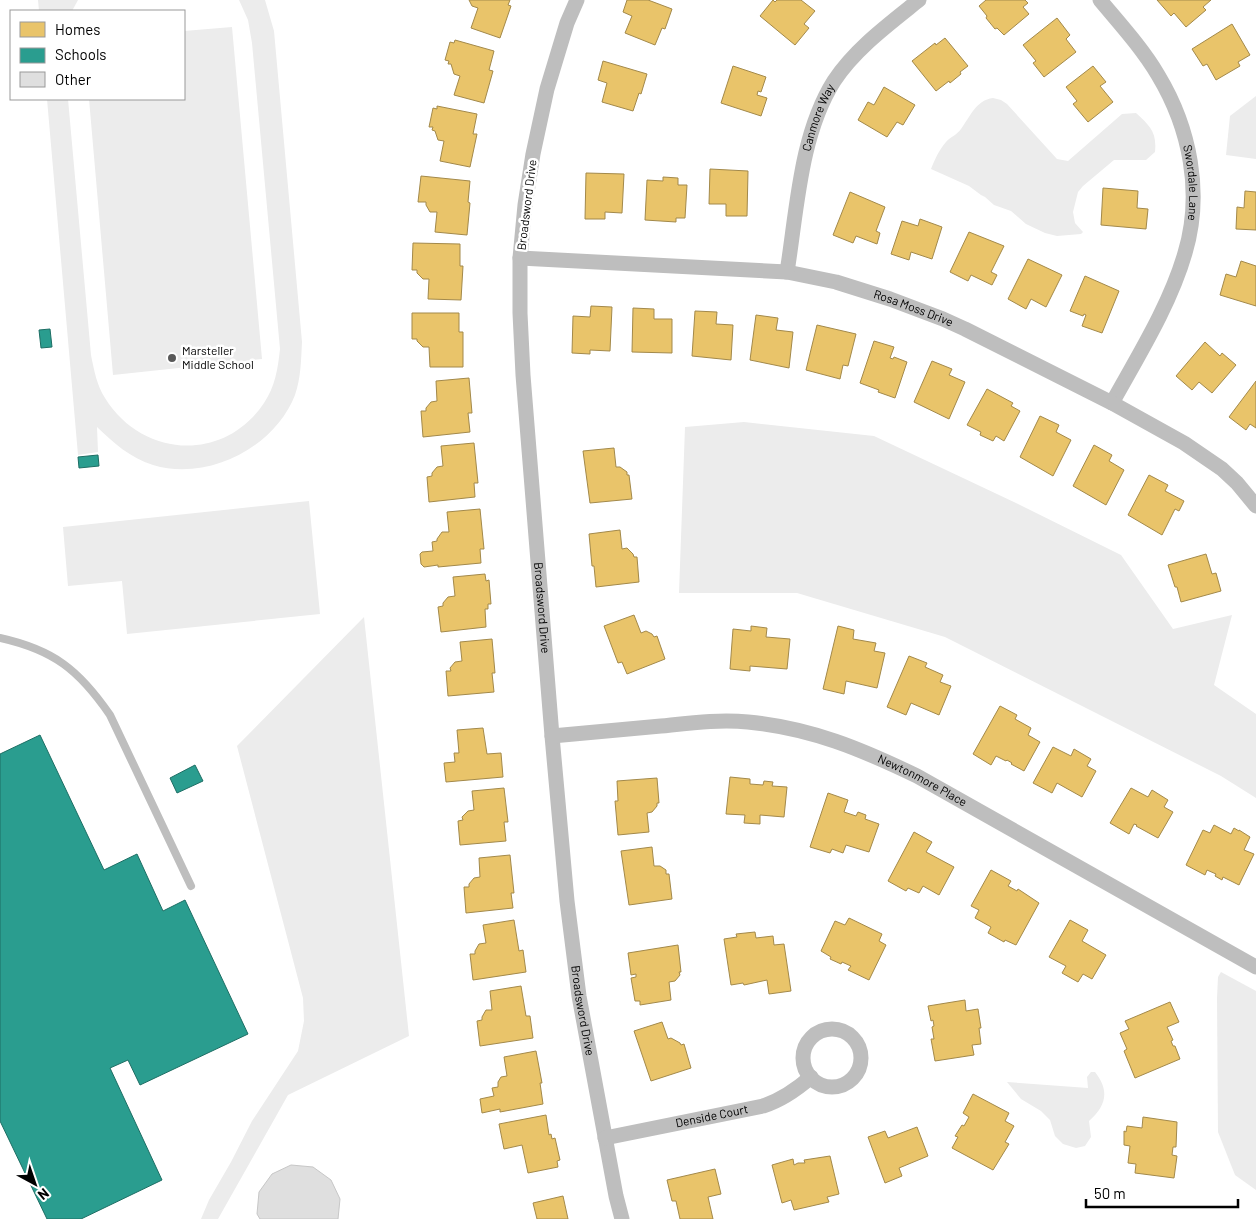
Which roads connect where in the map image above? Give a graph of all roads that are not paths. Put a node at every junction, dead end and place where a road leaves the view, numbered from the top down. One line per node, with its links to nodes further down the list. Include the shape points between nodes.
1 (577, 0): 4 (street, Broadsword Drive, via 547,89 525,205)
2 (919, 0): 5 (street, Canmore Way, via 858,52 835,81 820,110 808,141)
3 (1100, 0): 6 (street, Swordale Lane, via 1157,74 1182,124 1189,152 1193,208 1178,275)
4 (520, 258): 5 (street, Rosa Moss Drive); 9 (street, Broadsword Drive, via 523,375)
5 (787, 272): 6 (street, Rosa Moss Drive, via 836,282 943,319)
6 (1112, 403): 7 (street, Rosa Moss Drive, via 1207,458 1237,483)
7 (1256, 506)
8 (0, 638): 10 (lane, via 50,654 94,692 110,715)
9 (552, 736): 11 (street, Newtonmore Place, via 700,722 748,722 831,738 916,776); 13 (street, Broadsword Drive, via 578,996)
10 (191, 886)
11 (1256, 968)
12 (811, 1078): 13 (street, Denside Court, via 797,1090 763,1106)
13 (605, 1138): 14 (street, Broadsword Drive)
14 (622, 1219)

